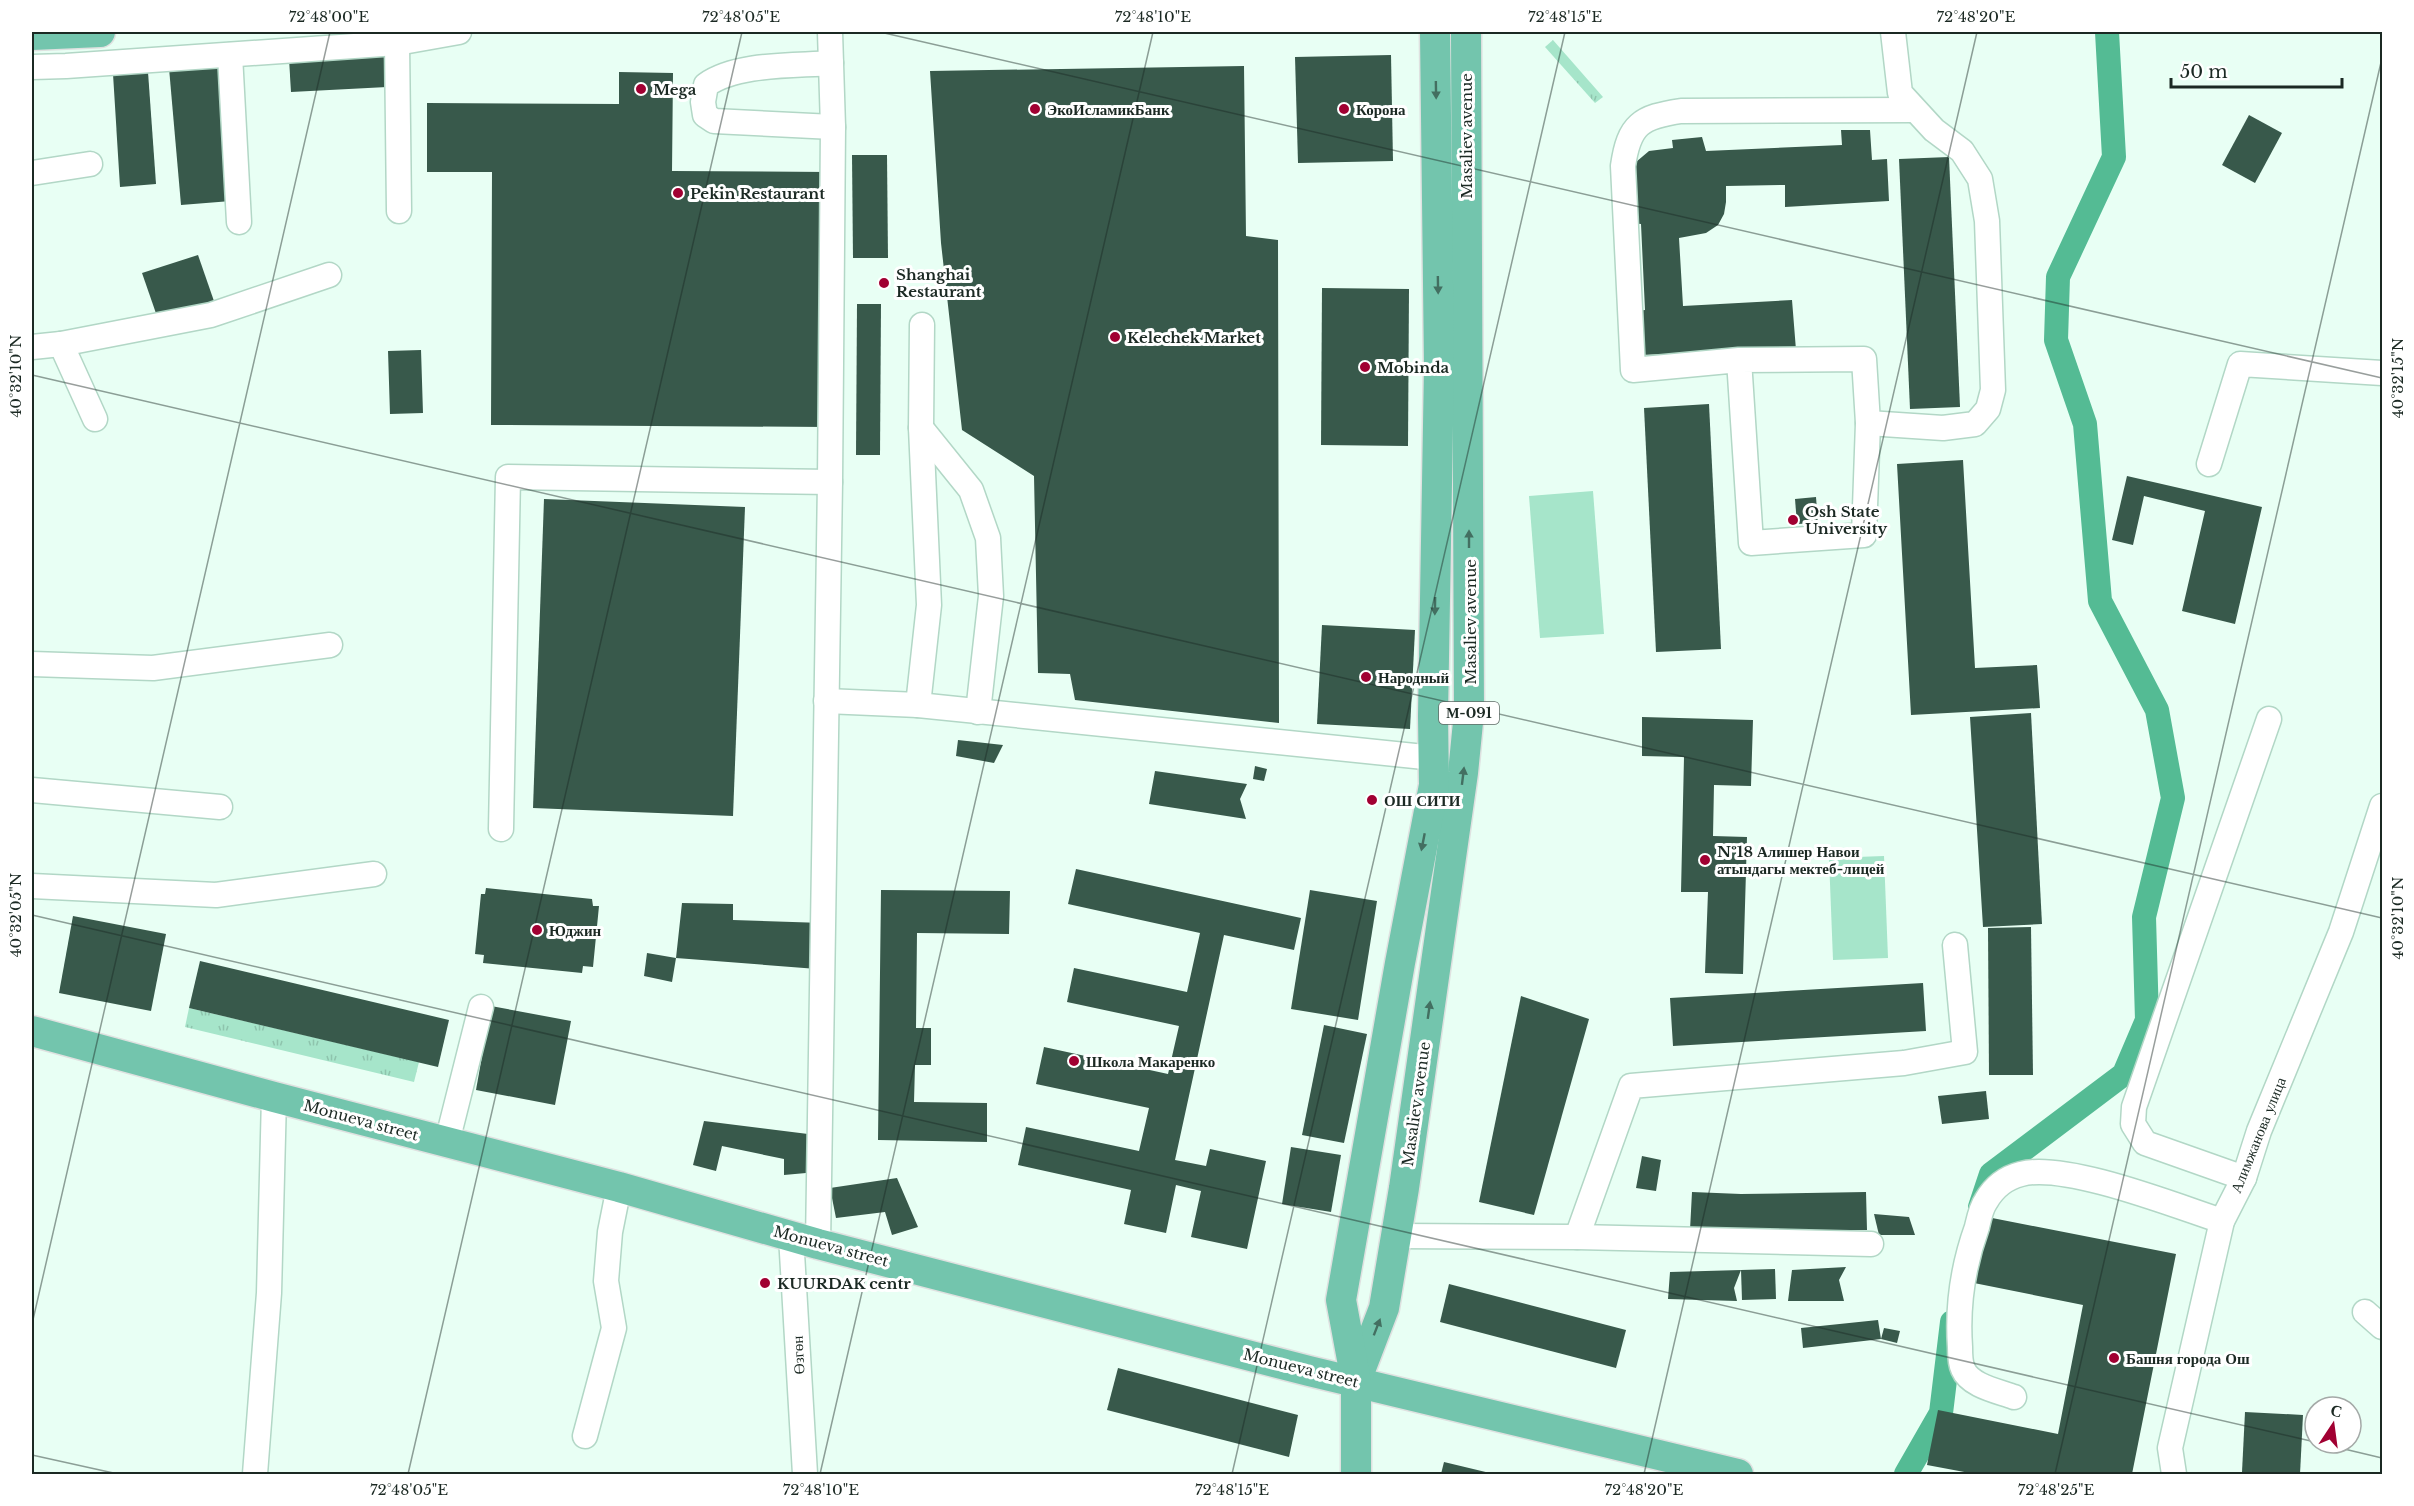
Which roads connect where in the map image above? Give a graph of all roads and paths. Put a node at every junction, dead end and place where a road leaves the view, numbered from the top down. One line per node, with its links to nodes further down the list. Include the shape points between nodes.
1 (100, 32): 7 (main road)
2 (459, 32): 8 (street)
3 (830, 32): 10 (street, Өзгөн)
4 (1435, 32): 35 (main road, Masaliev avenue / М-091, one-way to 35, via 1439,367)
5 (1466, 32): 50 (main road, Masaliev avenue / М-091, one-way to 5, via 1462,785 1469,712)
6 (1893, 32): 12 (street, via 1900,93)
7 (32, 35)
8 (397, 43): 9 (street); 16 (street)
9 (230, 55): 11 (street); 17 (street)
10 (831, 63): 13 (street, Өзгөн); 13 (street, via 741,70 706,85 703,102 705,116 714,121)
11 (32, 67)
12 (1914, 110): 22 (street, via 1681,111 1656,115 1632,130 1623,166 1633,370); 25 (street, via 1962,151 1980,179 1987,221 1993,390 1988,409 1975,424 1943,428)
13 (833, 127): 28 (street, Өзгөн)
14 (90, 164): 15 (street)
15 (32, 173)
16 (399, 211)
17 (239, 222)
18 (329, 275): 20 (street, via 211,315)
19 (922, 325): 26 (street)
20 (61, 344): 21 (street); 24 (street)
21 (32, 347)
22 (1739, 360): 25 (street, via 1864,358); 25 (street, via 1751,543 1864,535)
23 (2382, 374): 27 (street, via 2240,364)
24 (95, 420)
25 (1868, 423)
26 (921, 428): 32 (street, via 929,605); 33 (street, via 970,489 988,538 991,597)
27 (2208, 464)
28 (830, 482): 31 (street, Өзгөн); 39 (street, via 508,477)
29 (330, 645): 30 (street, via 153,668)
30 (32, 664)
31 (826, 701): 32 (street); 52 (street, Өзгөн)
32 (918, 705): 33 (street)
33 (978, 712): 35 (street)
34 (2270, 719): 47 (street, via 2134,1107 2133,1124 2145,1143)
35 (1434, 758): 54 (main road, Masaliev avenue / М-091, one-way to 54, via 1434,785 1341,1300)
36 (32, 790): 38 (street)
37 (2382, 806): 47 (street, Алимжанова улица, via 2341,932 2259,1131)
38 (220, 807)
39 (501, 829)
40 (374, 874): 41 (street, via 216,895)
41 (32, 886)
42 (1955, 945): 51 (street, via 1965,1052 1904,1063 1631,1086)
43 (481, 1007): 46 (street)
44 (32, 1031): 45 (main road, Monueva street)
45 (274, 1097): 46 (main road, Monueva street); 57 (street, via 269,1293)
46 (447, 1142): 48 (main road, Monueva street)
47 (2244, 1178): 49 (street, Алимжанова улица)
48 (619, 1187): 52 (main road, Monueva street); 56 (street, via 606,1281 614,1328)
49 (2222, 1221): 55 (street, via 2060,1173 2024,1173 1999,1185 1985,1202 1968,1251 1958,1326 1962,1369 1969,1377); 61 (street, Алимжанова улица, via 2170,1448)
50 (1396, 1236): 51 (street); 54 (main road, Masaliev avenue / М-091, one-way to 50, via 1384,1308)
51 (1577, 1237): 53 (street)
52 (805, 1240): 54 (main road, Monueva street); 58 (street, Өзгөн)
53 (1871, 1244)
54 (1356, 1381): 59 (main road, Masaliev avenue); 60 (main road, Monueva street)
55 (2014, 1397)
56 (585, 1436)
57 (255, 1474)
58 (806, 1474)
59 (1356, 1474)
60 (1738, 1474)
61 (2174, 1474)

